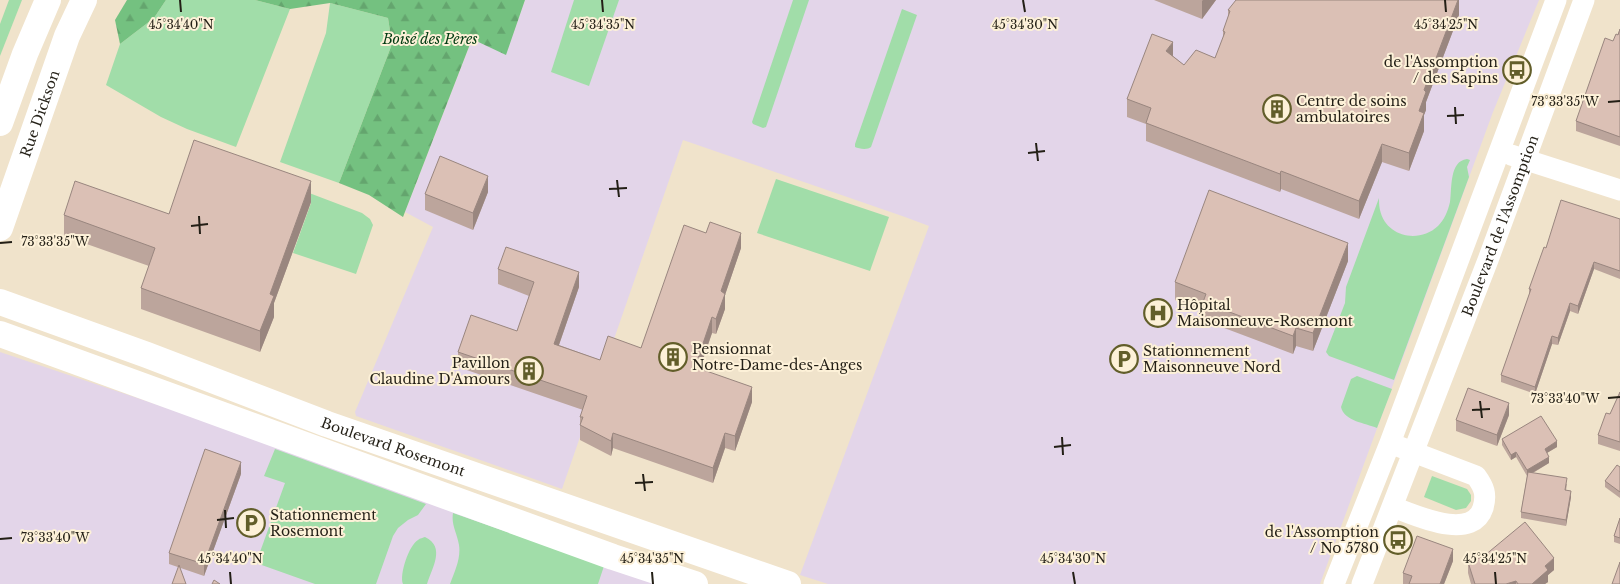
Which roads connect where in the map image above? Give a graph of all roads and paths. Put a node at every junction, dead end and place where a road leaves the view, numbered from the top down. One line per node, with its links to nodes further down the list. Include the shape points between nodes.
1 (48, 0): 5 (main road)
2 (84, 0): 9 (main road, Rue Dickson, via 67,36)
3 (1556, 0): 6 (street, Boulevard de l'Assomption)
4 (1584, 0): 7 (street, Boulevard de l'Assomption)
5 (0, 123)
6 (1499, 151): 7 (street); 12 (street, Boulevard de l'Assomption)
7 (1524, 159): 8 (street); 13 (street, Boulevard de l'Assomption)
8 (1620, 190)
9 (0, 228)
10 (0, 302): 16 (main road, Boulevard Rosemont, via 328,424)
11 (0, 334): 15 (main road, Boulevard Rosemont)
12 (1390, 443): 13 (street); 17 (street, Boulevard de l'Assomption)
13 (1414, 452): 14 (street, Boulevard de l'Assomption); 14 (street, via 1476,476 1484,486 1486,496 1481,515 1471,523 1458,526)
14 (1393, 507): 18 (street, Boulevard de l'Assomption)
15 (695, 584)
16 (788, 584)
17 (1334, 584)
18 (1362, 584)

